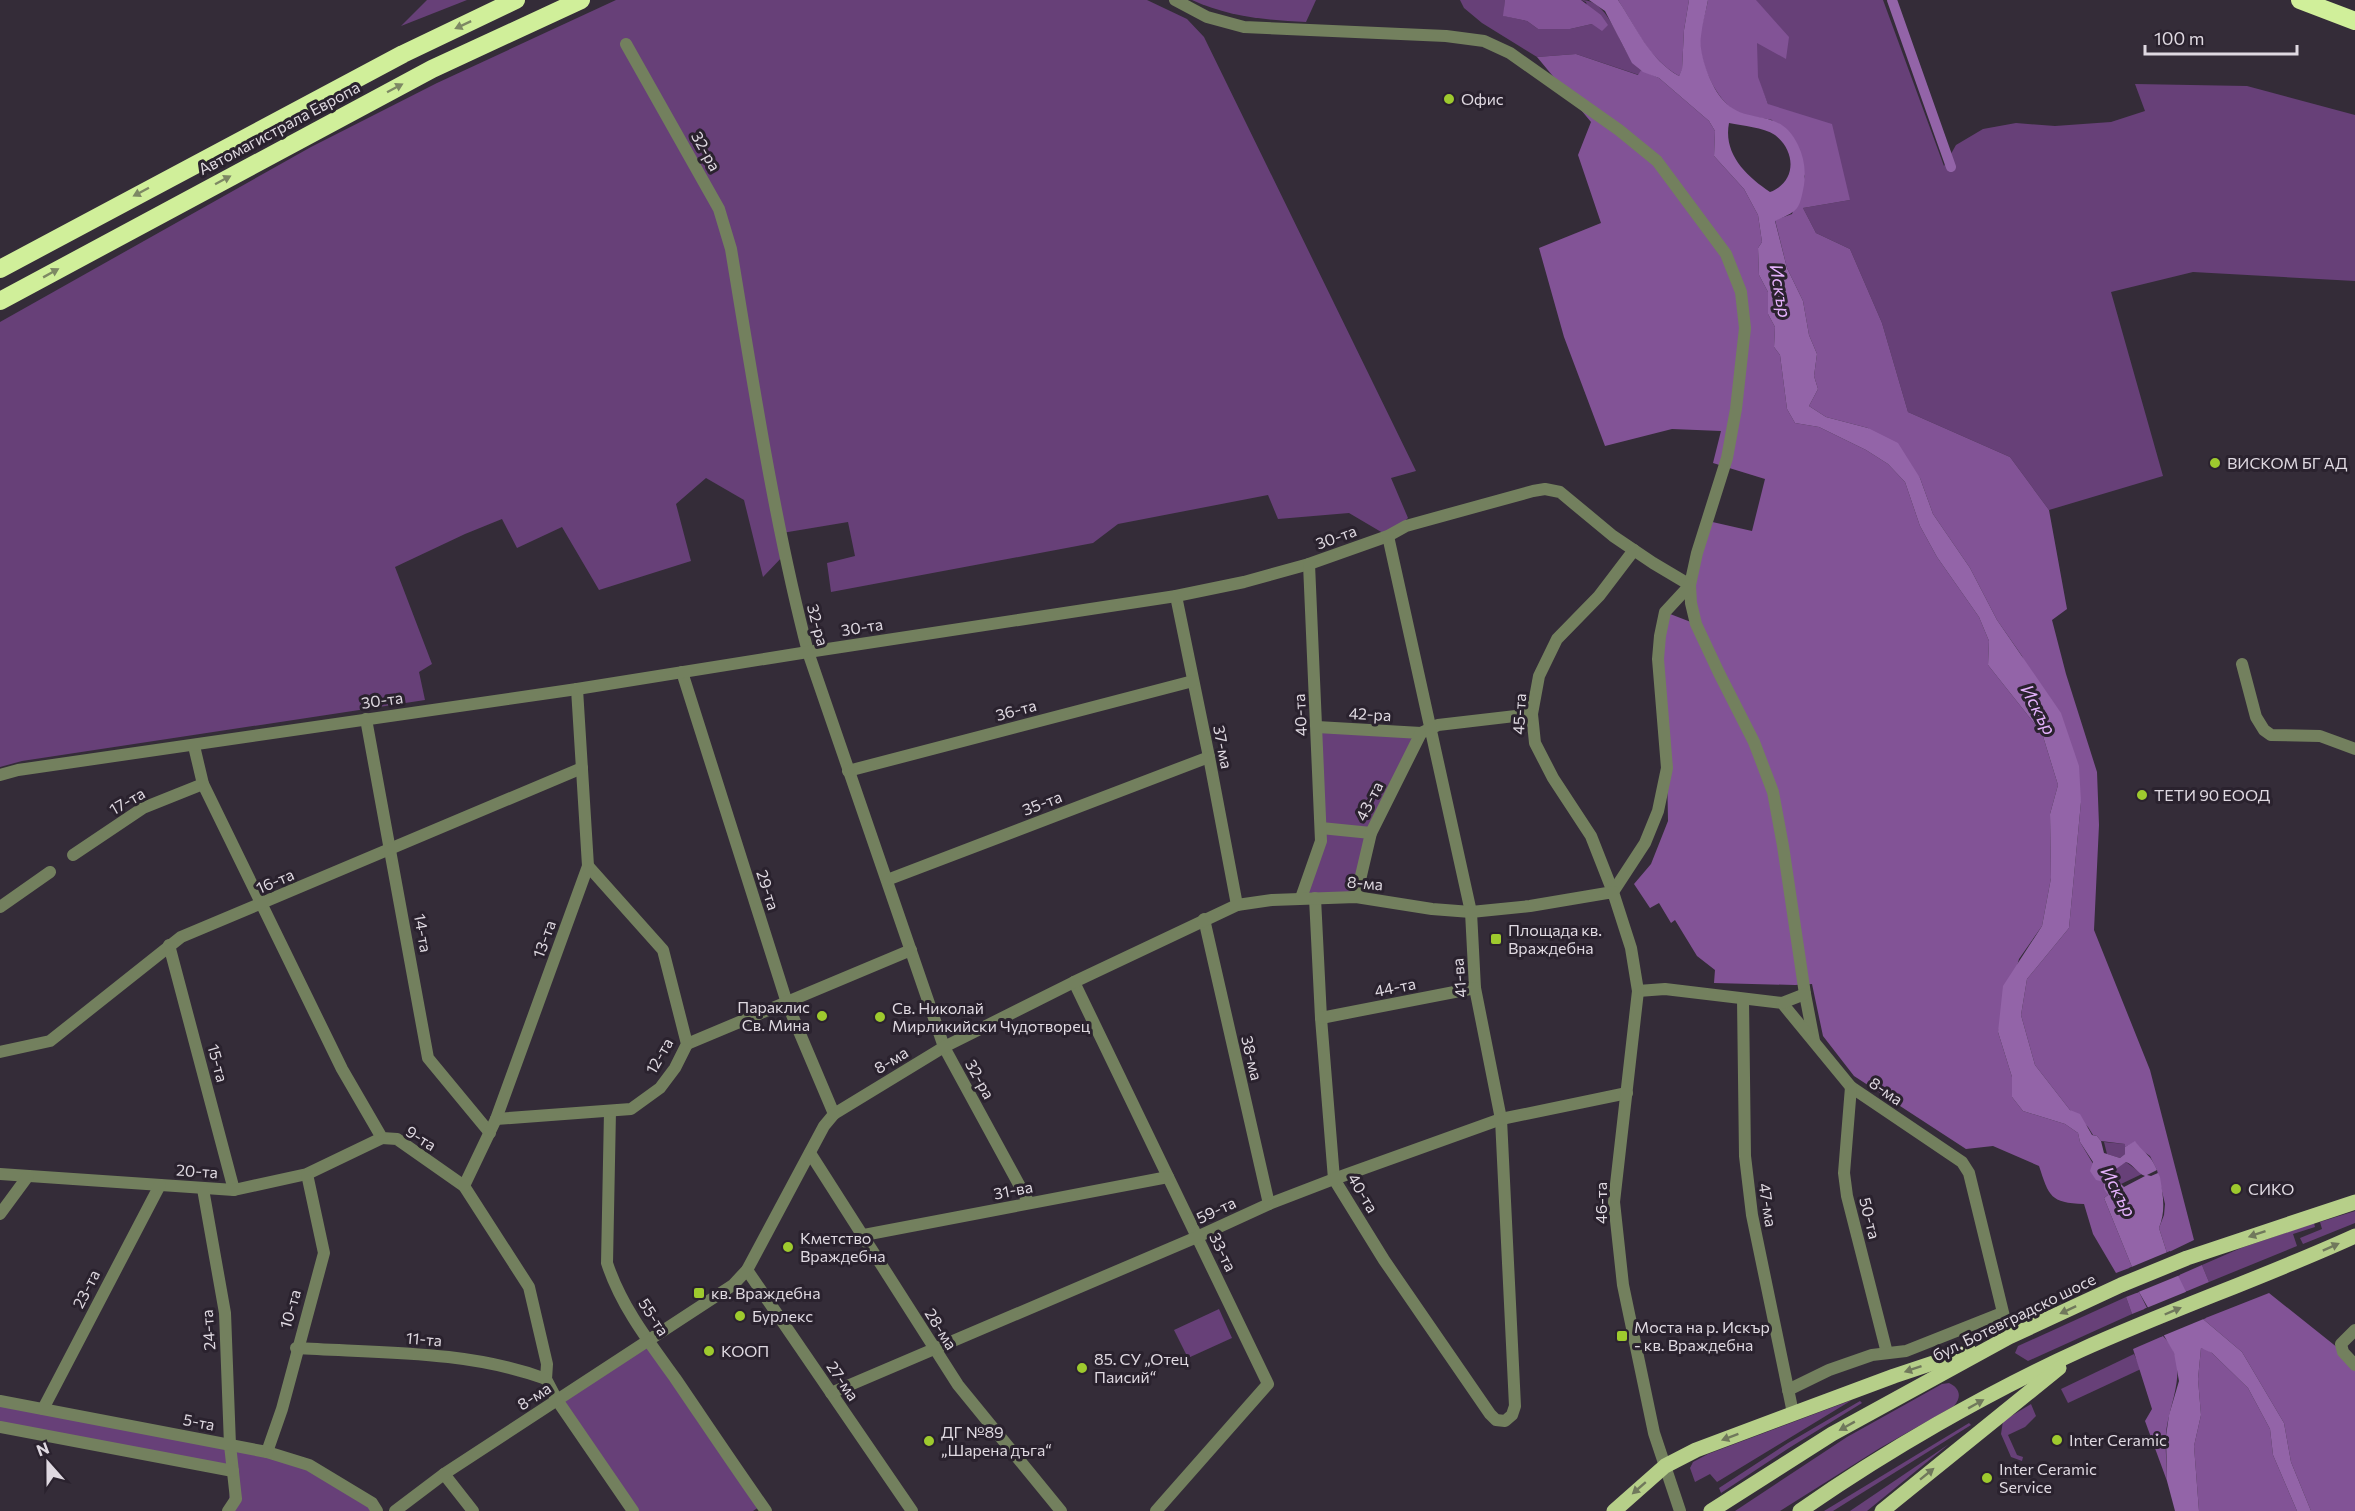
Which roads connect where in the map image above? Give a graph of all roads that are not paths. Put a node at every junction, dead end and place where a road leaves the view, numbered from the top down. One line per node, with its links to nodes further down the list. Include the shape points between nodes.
1 (516, 0): 7 (highway, Автомагистрала Европа, one-way to 7, via 403,54)
2 (581, 0): 8 (highway, Автомагистрала Европа, one-way to 2, via 432,69)
3 (1175, 0): 12 (street, via 1207,17 1244,27 1484,40 1510,52 1657,161 1726,254 1741,292 1745,328 1727,458)
4 (2300, 0): 5 (highway)
5 (2355, 21)
6 (627, 44): 14 (street, 32-ра, via 719,209 731,249 782,534)
7 (0, 269)
8 (0, 301)
9 (1388, 536): 10 (street, 30-та, via 1406,526 1545,489 1560,492); 11 (street, 30-та); 22 (street, 41-ва)
10 (1634, 550): 12 (street, 30-та); 19 (street, 45-та, via 1599,596 1557,639 1539,676)
11 (1309, 564): 13 (street, 30-та); 21 (street, 40-та)
12 (1690, 585): 37 (street, via 1665,612 1660,636 1667,768 1658,811 1645,843); 51 (street, via 1696,624 1754,742 1773,792)
13 (1176, 596): 14 (street, 30-та); 17 (street, 37-ма)
14 (808, 652): 16 (street, 30-та); 27 (street, 32-ра)
15 (2242, 664): 24 (street, via 2256,717 2264,730 2271,735 2320,736)
16 (682, 672): 18 (street, 30-та); 53 (street, 29-та)
17 (1193, 681): 25 (street, 37-ма); 27 (street, 36-та)
18 (578, 689): 20 (street, 30-та); 26 (street, 13-та)
19 (1532, 714): 22 (street, 42-ра, via 1438,725); 37 (street, 45-та, via 1534,743 1591,836)
20 (366, 719): 23 (street, 30-та); 32 (street, 14-та)
21 (1317, 727): 22 (street, 42-ра); 30 (street, 40-та)
22 (1426, 731): 31 (street, 43-та); 44 (street, 41-ва)
23 (195, 746): 28 (street, 30-та); 29 (street, 9-та)
24 (2355, 749)
25 (1209, 757): 36 (street, 35-та); 42 (street, 37-ма)
26 (582, 768): 32 (street, 16-та); 34 (street, 13-та)
27 (848, 771): 36 (street, 32-ра)
28 (0, 776)
29 (203, 784): 33 (street, 17-та, via 143,808); 41 (street, 9-та)
30 (1321, 828): 31 (street); 39 (street, 40-та, via 1321,841)
31 (1371, 833): 38 (street, 43-та)
32 (391, 850): 41 (street, 16-та); 68 (street, 14-та, via 428,1058)
33 (73, 855)
34 (588, 866): 57 (street, 12-та, via 663,950); 65 (street, 13-та)
35 (50, 872): 43 (street)
36 (887, 880): 47 (street, 32-ра)
37 (1612, 892): 44 (street, 8-ма); 50 (street, 46-та, via 1631,948)
38 (1356, 897): 40 (street, 8-ма); 44 (street, 8-ма)
39 (1301, 898): 40 (street, 8-ма); 42 (street, 8-ма)
40 (1314, 898): 55 (street, 40-та)
41 (262, 904): 46 (street, 16-та); 69 (street, 9-та, via 342,1069)
42 (1237, 905): 45 (street, 8-ма)
43 (0, 907)
44 (1472, 912): 49 (street, 41-ва)
45 (1204, 919): 48 (street, 8-ма); 82 (street, 38-ма)
46 (169, 945): 59 (street, 16-та, via 50,1041); 79 (street, 15-та)
47 (910, 950): 53 (street); 58 (street, 32-ра)
48 (1074, 982): 58 (street, 8-ма); 74 (street, 33-та)
49 (1475, 988): 55 (street, 44-та); 66 (street, 41-ва)
50 (1638, 991): 52 (street, via 1665,989); 61 (street, 46-та)
51 (1804, 994): 54 (street); 56 (street)
52 (1743, 999): 54 (street); 98 (street, 47-ма, via 1745,1156 1752,1215)
53 (787, 1003): 57 (street); 64 (street, 29-та)
54 (1782, 1003): 56 (street, 8-ма)
55 (1321, 1018): 75 (street, 40-та)
56 (1814, 1041): 60 (street, 8-ма)
57 (687, 1044): 62 (street, 12-та, via 660,1088)
58 (944, 1047): 64 (street, 8-ма); 81 (street, 32-ра)
59 (0, 1052)
60 (1851, 1087): 88 (street, 8-ма, via 1962,1162 1969,1173); 95 (street, 50-та, via 1845,1163 1847,1196)
61 (1627, 1093): 66 (street, 59-та); 108 (street, 46-та, via 1614,1202 1623,1285 1654,1433)
62 (632, 1109): 63 (street); 67 (street, 12-та)
63 (610, 1111): 65 (street); 67 (street, 55-та)
64 (834, 1114): 70 (street, 8-ма)
65 (496, 1119): 68 (street, 13-та)
66 (1502, 1119): 75 (street, 59-та); 104 (street, 41-ва, via 1515,1406)
67 (608, 1125): 91 (street, 55-та, via 607,1263 616,1288)
68 (490, 1133): 77 (street, 13-та)
69 (382, 1138): 72 (street, 20-та); 77 (street, 9-та, via 397,1139)
70 (810, 1153): 84 (street, 28-ма); 87 (street, 8-ма)
71 (0, 1174): 73 (street, 20-та)
72 (307, 1174): 79 (street, 20-та); 92 (street, 10-та, via 324,1252)
73 (28, 1176): 76 (street, 20-та); 83 (street)
74 (1168, 1178): 81 (street, 31-ва); 86 (street, 33-та)
75 (1334, 1179): 82 (street, 59-та); 104 (street, 40-та, via 1384,1260 1490,1414)
76 (160, 1185): 78 (street, 20-та); 102 (street, 23-та)
77 (464, 1186): 97 (street, 9-та, via 529,1287 547,1364)
78 (203, 1189): 79 (street, 20-та); 106 (street, 24-та, via 225,1313)
79 (234, 1190)
80 (2355, 1202): 90 (main road, бул. Ботевградско шосе, one-way to 90, via 2187,1258)
81 (1029, 1203): 84 (street, 31-ва)
82 (1269, 1204): 86 (street, 59-та)
83 (0, 1214)
84 (864, 1235): 93 (street, 28-ма)
85 (2355, 1236): 94 (main road, one-way to 85)
86 (1197, 1237): 93 (street, 59-та); 120 (street, 33-та, via 1268,1384)
87 (747, 1270): 91 (street, 8-ма, via 733,1285); 99 (street, 27-ма)
88 (2002, 1314): 90 (street, 8-ма); 95 (street, via 1906,1351)
89 (2355, 1330): 96 (street, via 2341,1344)
90 (2009, 1337): 103 (main road, one-way to 103); 111 (main road, бул. Ботевградско шосе, one-way to 111, via 1832,1434)
91 (648, 1340): 100 (street, 8-ма); 117 (street, 55-та)
92 (296, 1348): 97 (street, 11-та, via 464,1360); 107 (street, 10-та)
93 (935, 1350): 99 (street, 59-та); 119 (street, 28-ма, via 958,1385)
94 (2079, 1351): 123 (main road, one-way to 94, via 1940,1424); 124 (main road, one-way to 94)
95 (1887, 1353): 98 (street, via 1829,1370)
96 (2355, 1365)
97 (546, 1379): 100 (street, 9-та)
98 (1788, 1390): 103 (street, 47-ма)
99 (831, 1393): 118 (street, 27-ма)
100 (557, 1400): 110 (street, 8-ма); 116 (street, 9-та)
101 (0, 1401): 102 (street, 5-та)
102 (43, 1408): 106 (street, 5-та)
103 (1793, 1413): 108 (main road, one-way to 108, via 1696,1450)
104 (1505, 1421)
105 (0, 1426): 109 (street)
106 (230, 1445): 107 (street, 5-та); 109 (street, 24-та)
107 (267, 1452): 113 (street, 5-та, via 309,1465 372,1503)
108 (1665, 1467): 121 (main road, one-way to 121); 122 (street, 46-та)
109 (232, 1471): 112 (street, via 236,1499)
110 (444, 1474): 114 (street, 8-ма); 115 (street)
111 (1717, 1507)
112 (228, 1511)
113 (377, 1511)
114 (395, 1511)
115 (473, 1511)
116 (633, 1511)
117 (766, 1511)
118 (912, 1511)
119 (1062, 1511)
120 (1156, 1511)
121 (1614, 1511)
122 (1680, 1511)
123 (1800, 1511)
124 (1882, 1511)

